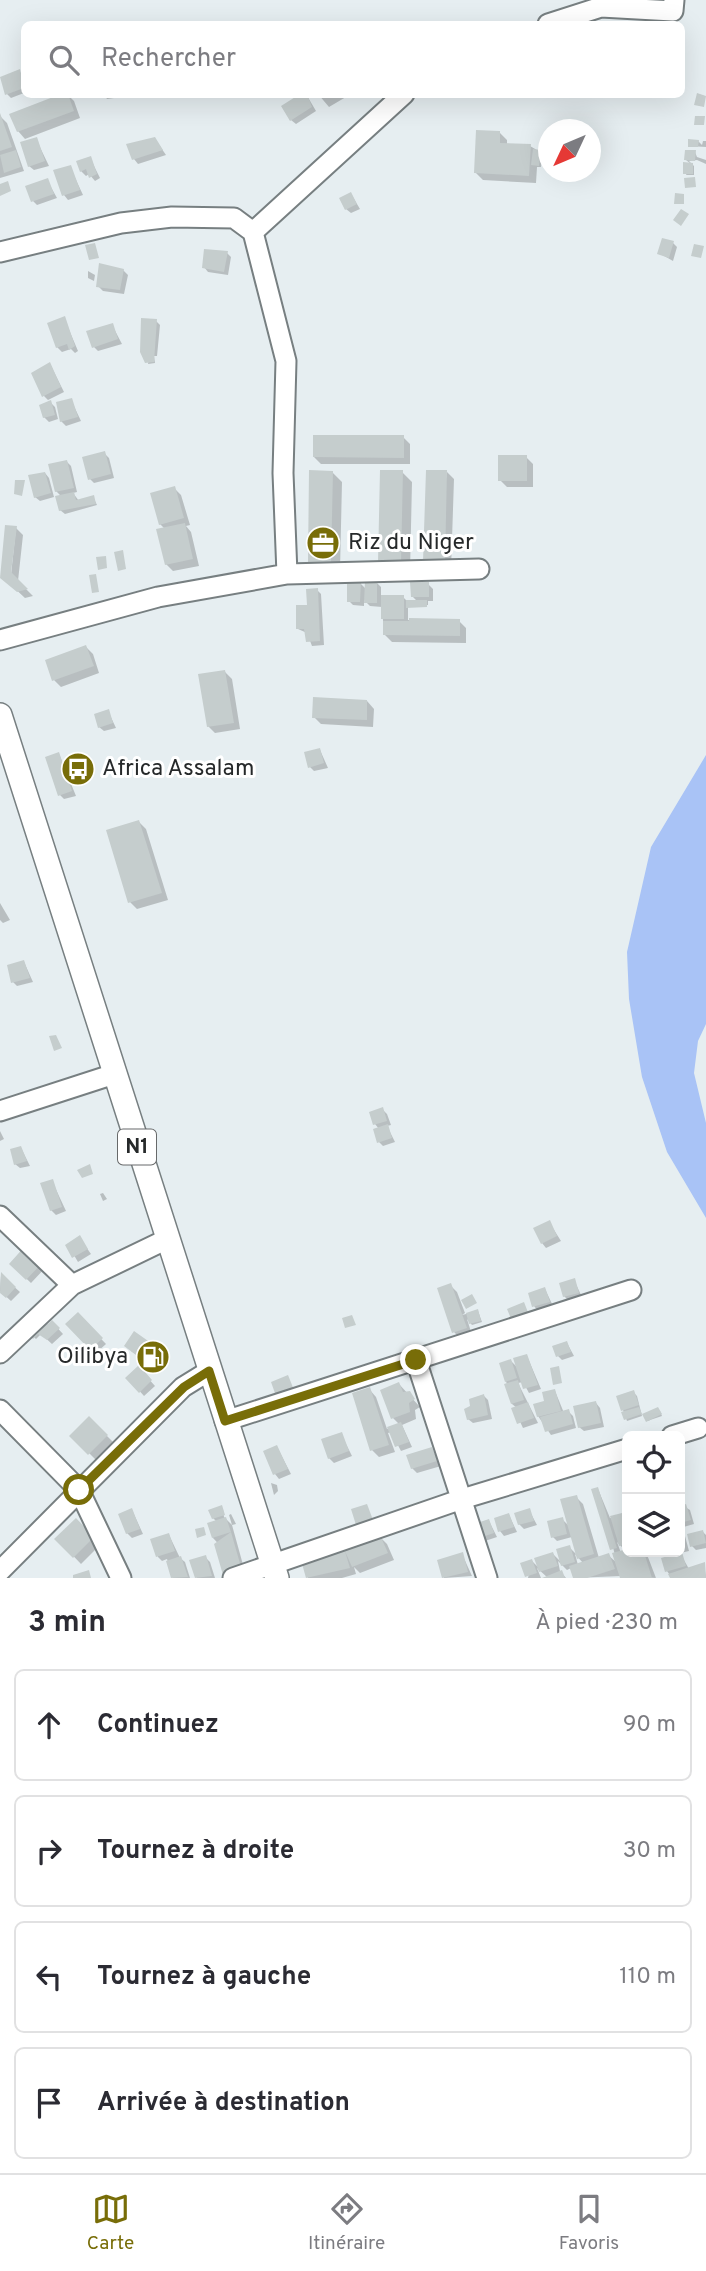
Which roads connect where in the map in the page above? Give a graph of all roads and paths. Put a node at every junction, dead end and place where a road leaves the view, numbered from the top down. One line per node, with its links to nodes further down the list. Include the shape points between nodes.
1 (674, 0): 2 (street, via 673,11 601,7)
2 (557, 21)
3 (400, 98): 4 (street)
4 (253, 232): 5 (street, via 234,218 172,217 121,223); 7 (street, via 286,361 283,473)
5 (0, 252)
6 (479, 569): 7 (street)
7 (287, 574): 8 (street, via 158,597)
8 (0, 640)
9 (0, 715): 10 (main road, N1)
10 (3, 749): 11 (main road, N1); 19 (main road, N1)
11 (105, 1077): 12 (street); 14 (main road, N1)
12 (0, 1111)
13 (0, 1216): 15 (street)
14 (159, 1243): 15 (street); 19 (main road, N1)
15 (72, 1285): 17 (street)
16 (631, 1290): 18 (street)
17 (0, 1353)
18 (416, 1360): 21 (street); 26 (street)
19 (204, 1374): 21 (main road, N1); 25 (street, via 184,1387); 28 (main road, N1)
20 (0, 1410): 25 (street)
21 (225, 1421): 28 (main road, N1)
22 (698, 1428): 23 (street)
23 (685, 1432)
24 (622, 1451): 26 (street)
25 (79, 1490): 27 (street); 29 (street)
26 (462, 1499): 28 (street); 31 (street)
27 (0, 1571)
28 (270, 1573): 30 (street)
29 (121, 1578)
30 (233, 1578)
31 (487, 1578)

